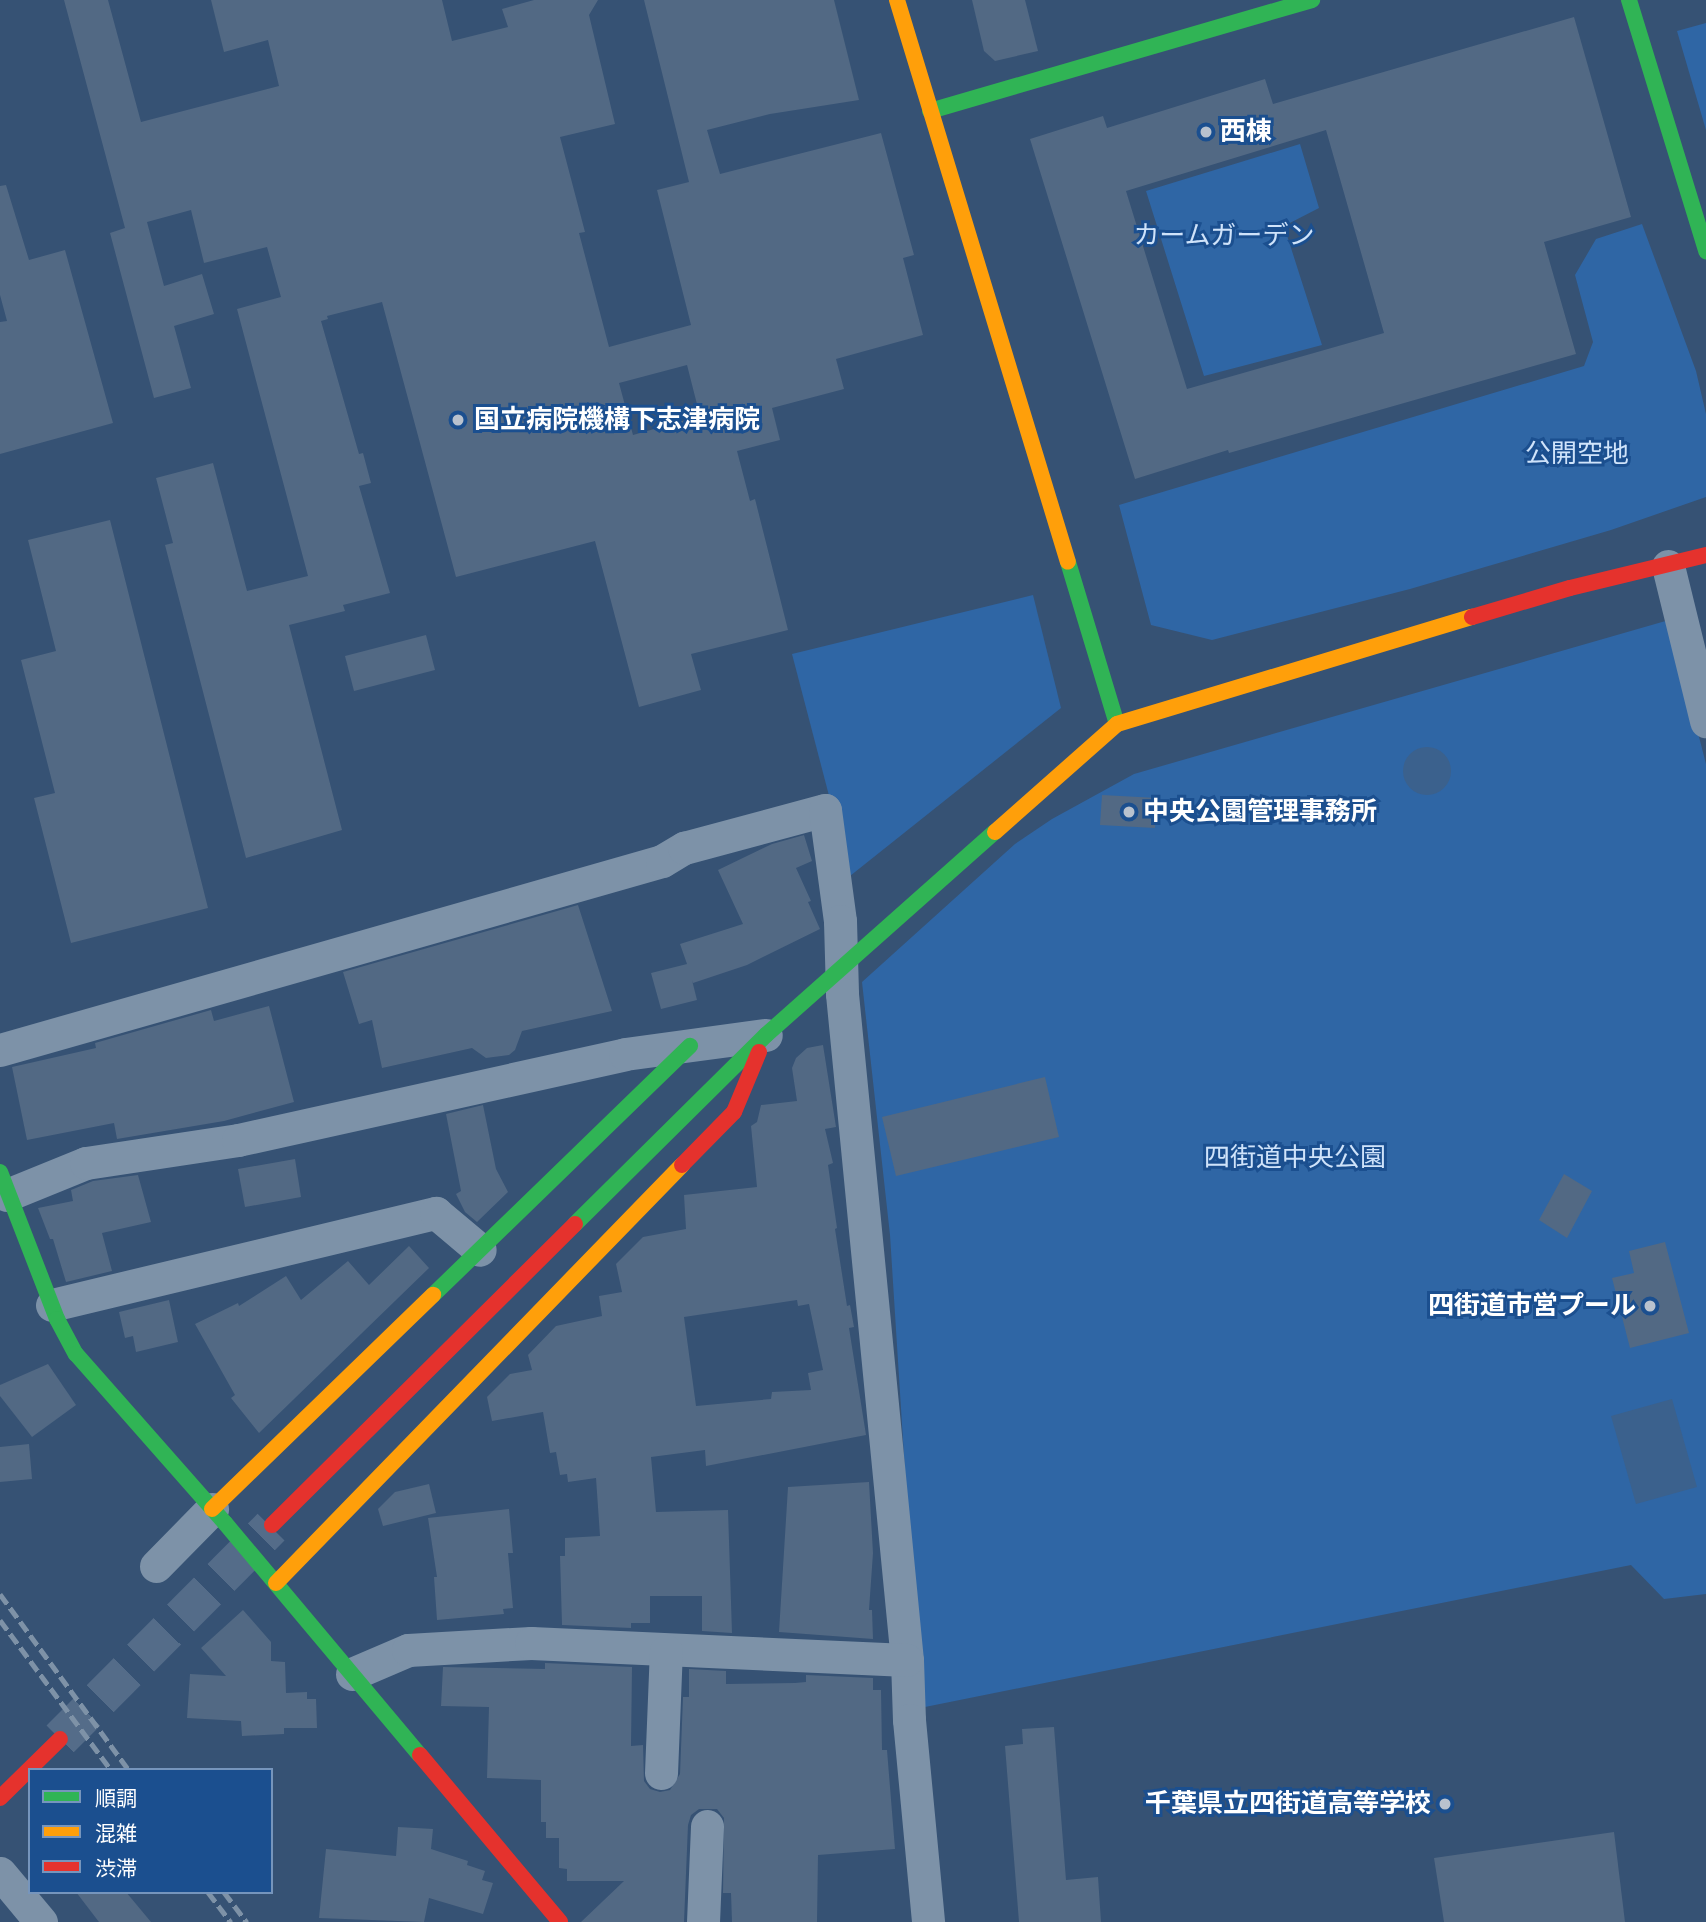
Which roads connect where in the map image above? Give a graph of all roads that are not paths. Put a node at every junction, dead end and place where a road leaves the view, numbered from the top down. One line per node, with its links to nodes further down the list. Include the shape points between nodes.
1 (897, 0): 4 (street)
2 (1312, 0): 4 (street)
3 (1629, 0): 5 (street)
4 (930, 111): 9 (street)
5 (1706, 251)
6 (1706, 555): 7 (street)
7 (1668, 566): 8 (street); 9 (street, via 1570,589)
8 (1706, 721)
9 (1116, 724): 10 (street)
10 (840, 972): 11 (street); 13 (street, via 840,921 825,810); 22 (street)
11 (766, 1035): 12 (street); 18 (street); 20 (street, via 734,1112)
12 (690, 1046): 14 (street, via 625,1054 238,1140 86,1163); 15 (street)
13 (0, 1050)
14 (4, 1184): 16 (street)
15 (480, 1250): 16 (street, via 436,1213); 17 (street)
16 (52, 1305): 17 (street, via 76,1354)
17 (212, 1509): 19 (street); 20 (street)
18 (272, 1525)
19 (156, 1566)
20 (276, 1583): 23 (street)
21 (666, 1651): 22 (street); 23 (street, via 531,1643 408,1650); 25 (street)
22 (907, 1660): 32 (street)
23 (352, 1674): 30 (street)
24 (60, 1739): 26 (street)
25 (661, 1773)
26 (0, 1792)
27 (707, 1826): 31 (street)
28 (0, 1873): 29 (street)
29 (41, 1922)
30 (560, 1922)
31 (703, 1922)
32 (928, 1922)

